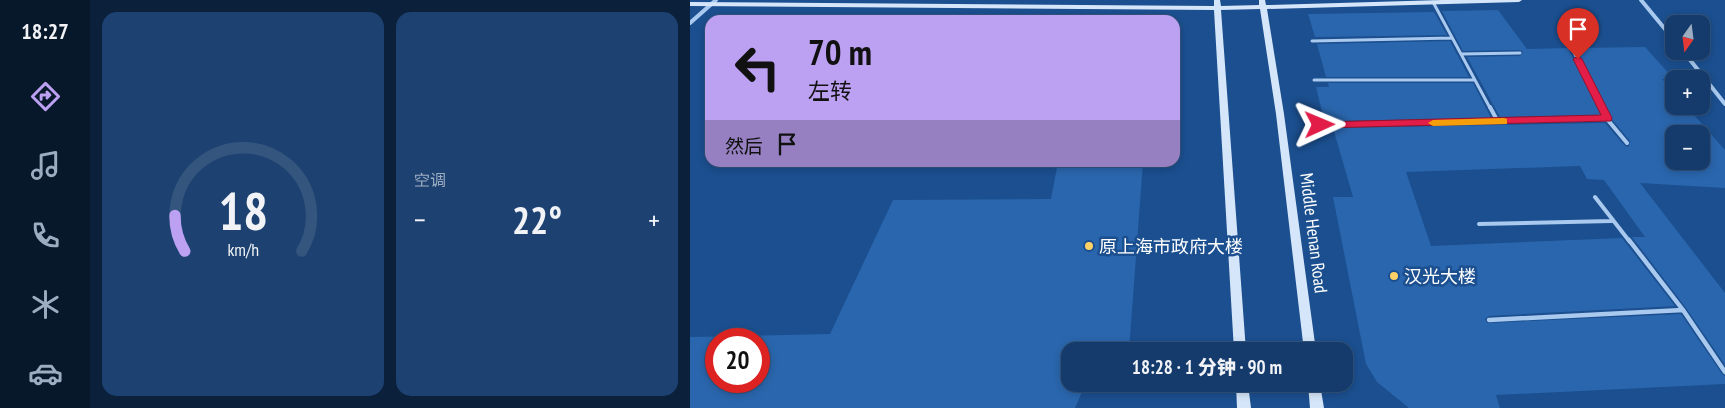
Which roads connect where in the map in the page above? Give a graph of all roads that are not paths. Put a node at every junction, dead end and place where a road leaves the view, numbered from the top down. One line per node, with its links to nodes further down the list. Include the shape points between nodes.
1 (1519, 0): 5 (street)
2 (1641, 0): 10 (street)
3 (713, 2): 6 (street); 7 (street); 9 (street)
4 (1381, 2): 5 (street); 8 (street)
5 (1433, 2): 11 (lane)
6 (690, 4)
7 (1217, 4): 8 (street); 29 (street)
8 (1262, 4): 30 (street, Middle Henan Road, via 1280,114)
9 (690, 23)
10 (1665, 29)
11 (1452, 38): 12 (lane); 15 (lane)
12 (1312, 41)
13 (1570, 44): 20 (lane)
14 (1520, 53): 15 (lane)
15 (1461, 54): 18 (lane)
16 (1690, 60): 19 (street)
17 (1314, 80): 18 (lane)
18 (1474, 80): 21 (lane)
19 (1725, 104)
20 (1608, 118): 21 (lane); 23 (lane)
21 (1498, 122): 22 (lane)
22 (1320, 125)
23 (1627, 143)
24 (1595, 197): 25 (lane)
25 (1612, 221): 26 (lane); 27 (lane)
26 (1479, 224)
27 (1683, 310): 28 (lane); 31 (lane)
28 (1489, 320)
29 (1239, 342)
30 (1309, 342)
31 (1725, 372)
32 (1243, 392): 34 (street)
33 (1315, 392): 35 (street)
34 (1244, 408)
35 (1317, 408)

